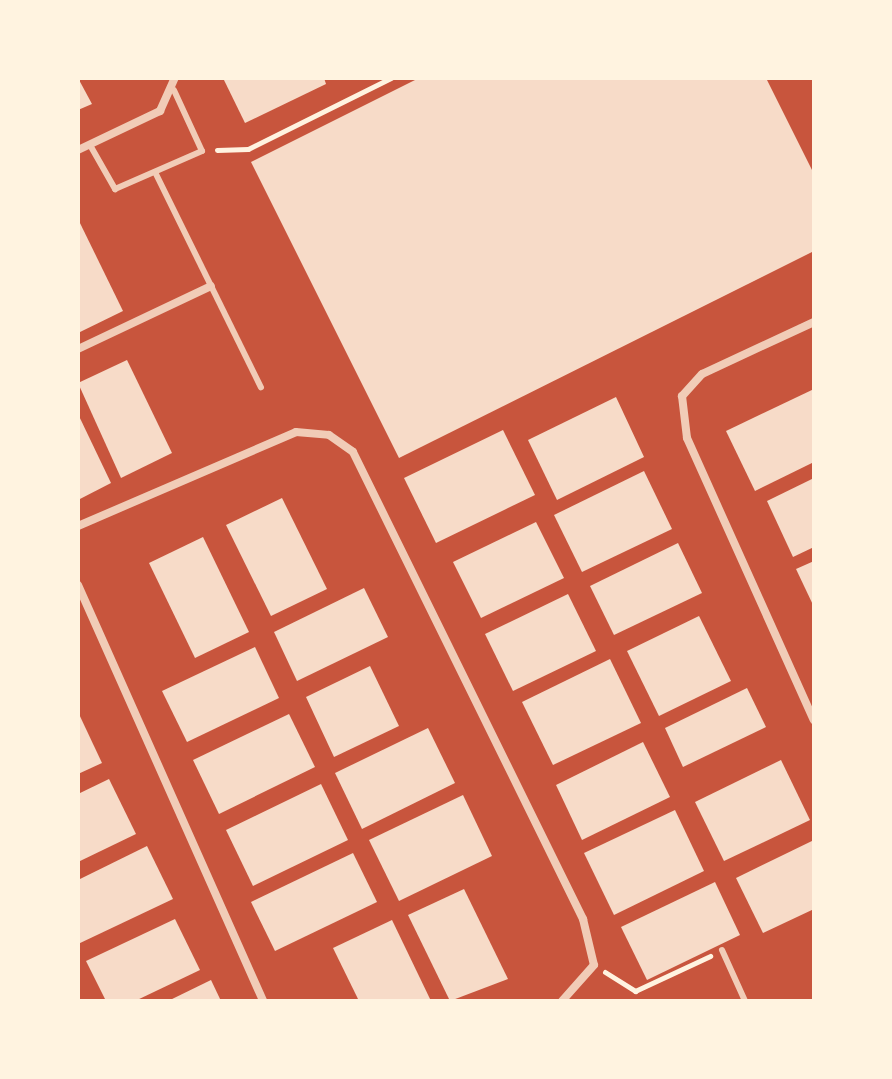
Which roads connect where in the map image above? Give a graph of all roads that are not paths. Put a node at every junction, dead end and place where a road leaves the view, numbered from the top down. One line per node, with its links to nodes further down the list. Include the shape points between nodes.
1 (175, 78): 2 (street)
2 (174, 90): 3 (street, via 160,111); 5 (lane, via 202,151)
3 (90, 145): 4 (street); 5 (lane, via 115,189)
4 (78, 150)
5 (155, 172): 6 (lane)
6 (211, 286): 8 (street); 9 (lane)
7 (814, 322): 12 (street, via 702,374 682,396 687,438)
8 (78, 349)
9 (261, 387)
10 (78, 526): 15 (street, via 296,432 329,435 353,452 583,919 594,965)
11 (78, 585): 14 (street)
12 (814, 720)
13 (722, 950): 16 (lane)
14 (263, 1001)
15 (562, 1001)
16 (745, 1001)

